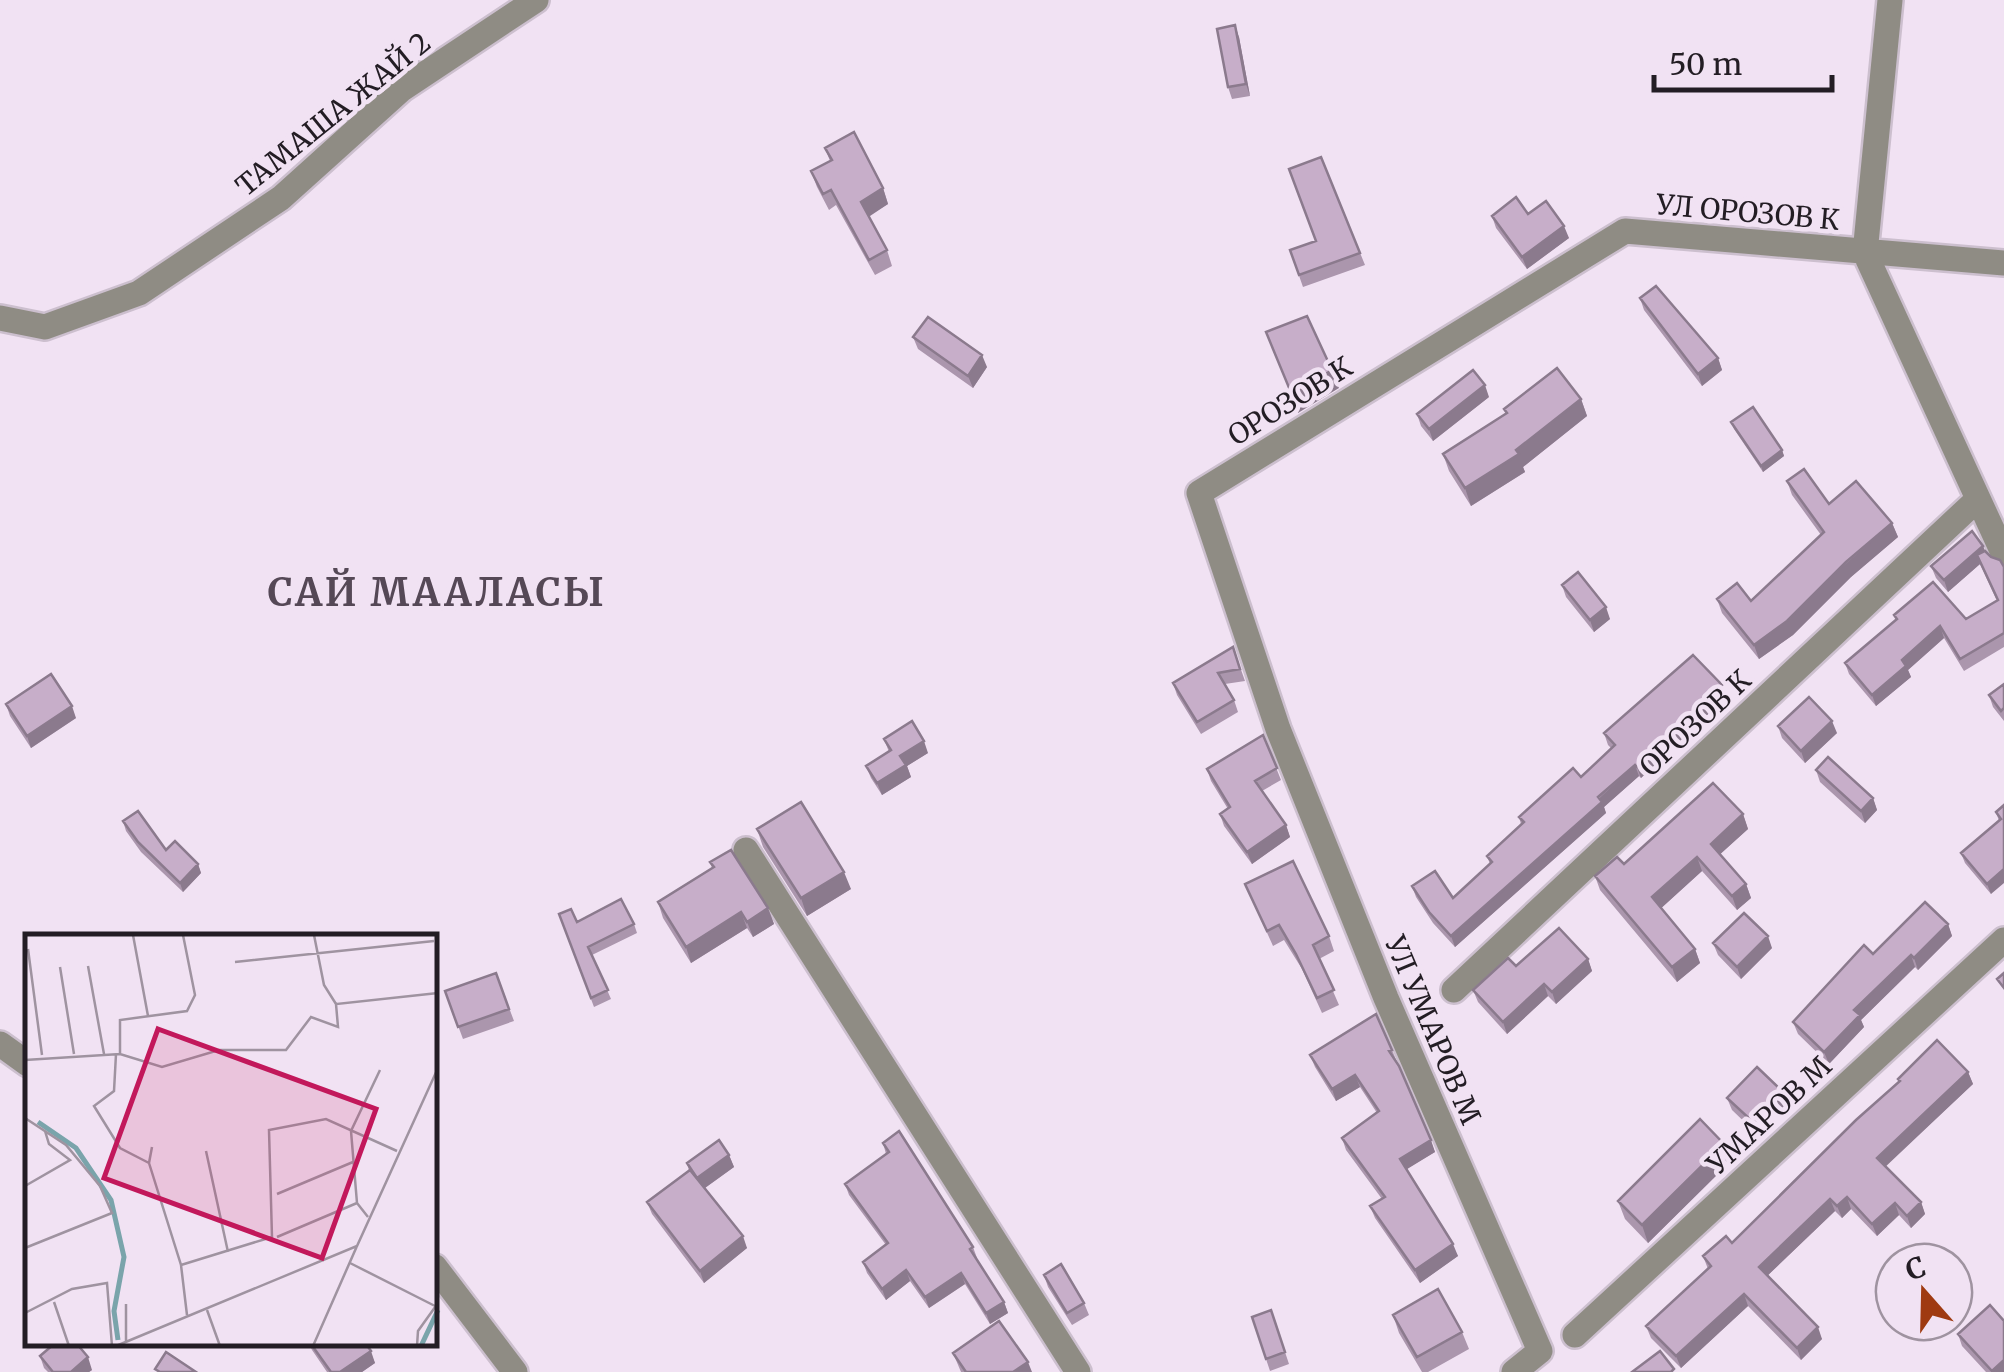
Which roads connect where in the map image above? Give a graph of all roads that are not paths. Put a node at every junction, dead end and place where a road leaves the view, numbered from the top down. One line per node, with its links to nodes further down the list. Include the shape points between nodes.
1 (536, 0): 6 (street, ТАМАША ЖАЙ 2, via 402,89 282,198 140,293 45,328)
2 (1890, 0): 4 (street, УЛ ОРОЗОВ К)
3 (1625, 231): 4 (street, УЛ ОРОЗОВ К); 9 (street, ОРОЗОВ К, via 1198,492)
4 (1865, 253): 5 (street, УЛ ОРОЗОВ К); 7 (street, УЛ ОРОЗОВ К)
5 (2004, 263)
6 (0, 318)
7 (1978, 500): 8 (street, УЛ ОРОЗОВ К); 12 (street, ОРОЗОВ К)
8 (2004, 555)
9 (1278, 729): 19 (street, УЛ УМАРОВ М, via 1540,1352)
10 (746, 850): 18 (street)
11 (2004, 940): 16 (street, УМАРОВ М)
12 (1454, 990)
13 (0, 1044): 14 (street)
14 (25, 1062)
15 (438, 1272): 17 (street)
16 (1575, 1335)
17 (515, 1372)
18 (1078, 1372)
19 (1514, 1372)

